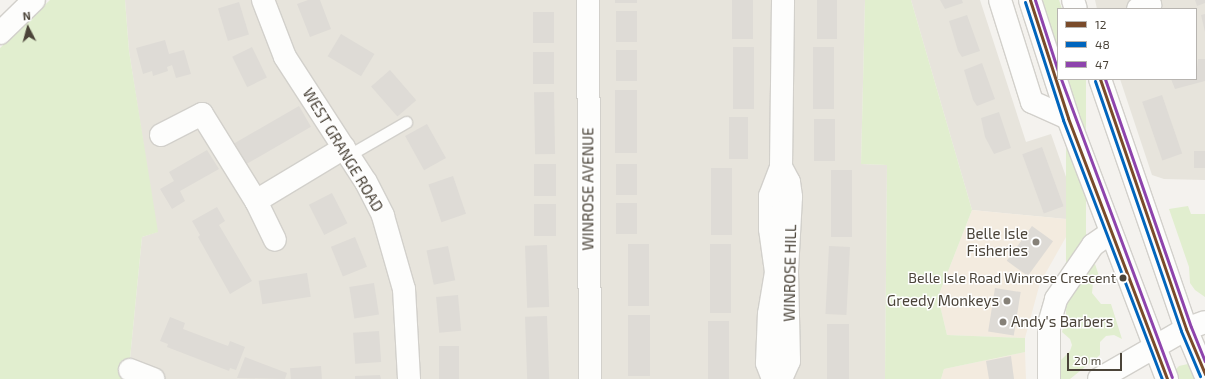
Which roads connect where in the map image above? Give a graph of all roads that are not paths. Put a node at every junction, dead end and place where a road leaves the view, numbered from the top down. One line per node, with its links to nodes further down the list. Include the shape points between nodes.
1 (34, 0): 7 (street)
2 (263, 0): 12 (street, WEST GRANGE ROAD, via 285,57)
3 (588, 0): 23 (street, WINROSE AVENUE)
4 (783, 0): 16 (street, WINROSE HILL, via 780,167 770,196 770,229)
5 (1000, 0): 9 (street, via 1032,102)
6 (1030, 0): 9 (street)
7 (0, 33)
8 (1100, 80): 17 (street)
9 (1068, 118): 14 (street)
10 (406, 122): 12 (lane)
11 (161, 135): 13 (street, via 202,114)
12 (346, 152): 13 (street); 22 (street, WEST GRANGE ROAD, via 383,216 395,252 404,289)
13 (256, 201): 15 (street)
14 (1110, 233): 18 (street); 26 (street, via 1093,245 1056,299 1049,324)
15 (275, 240)
16 (781, 272): 24 (street, WINROSE HILL, via 769,314 767,363); 25 (street, WINROSE HILL, via 789,361)
17 (1196, 325): 18 (street); 20 (street)
18 (1154, 348): 27 (street); 28 (street)
19 (130, 370): 21 (street)
20 (1205, 374)
21 (153, 379)
22 (409, 379)
23 (590, 379)
24 (773, 379)
25 (781, 379)
26 (1049, 379)
27 (1099, 379)
28 (1167, 379)

